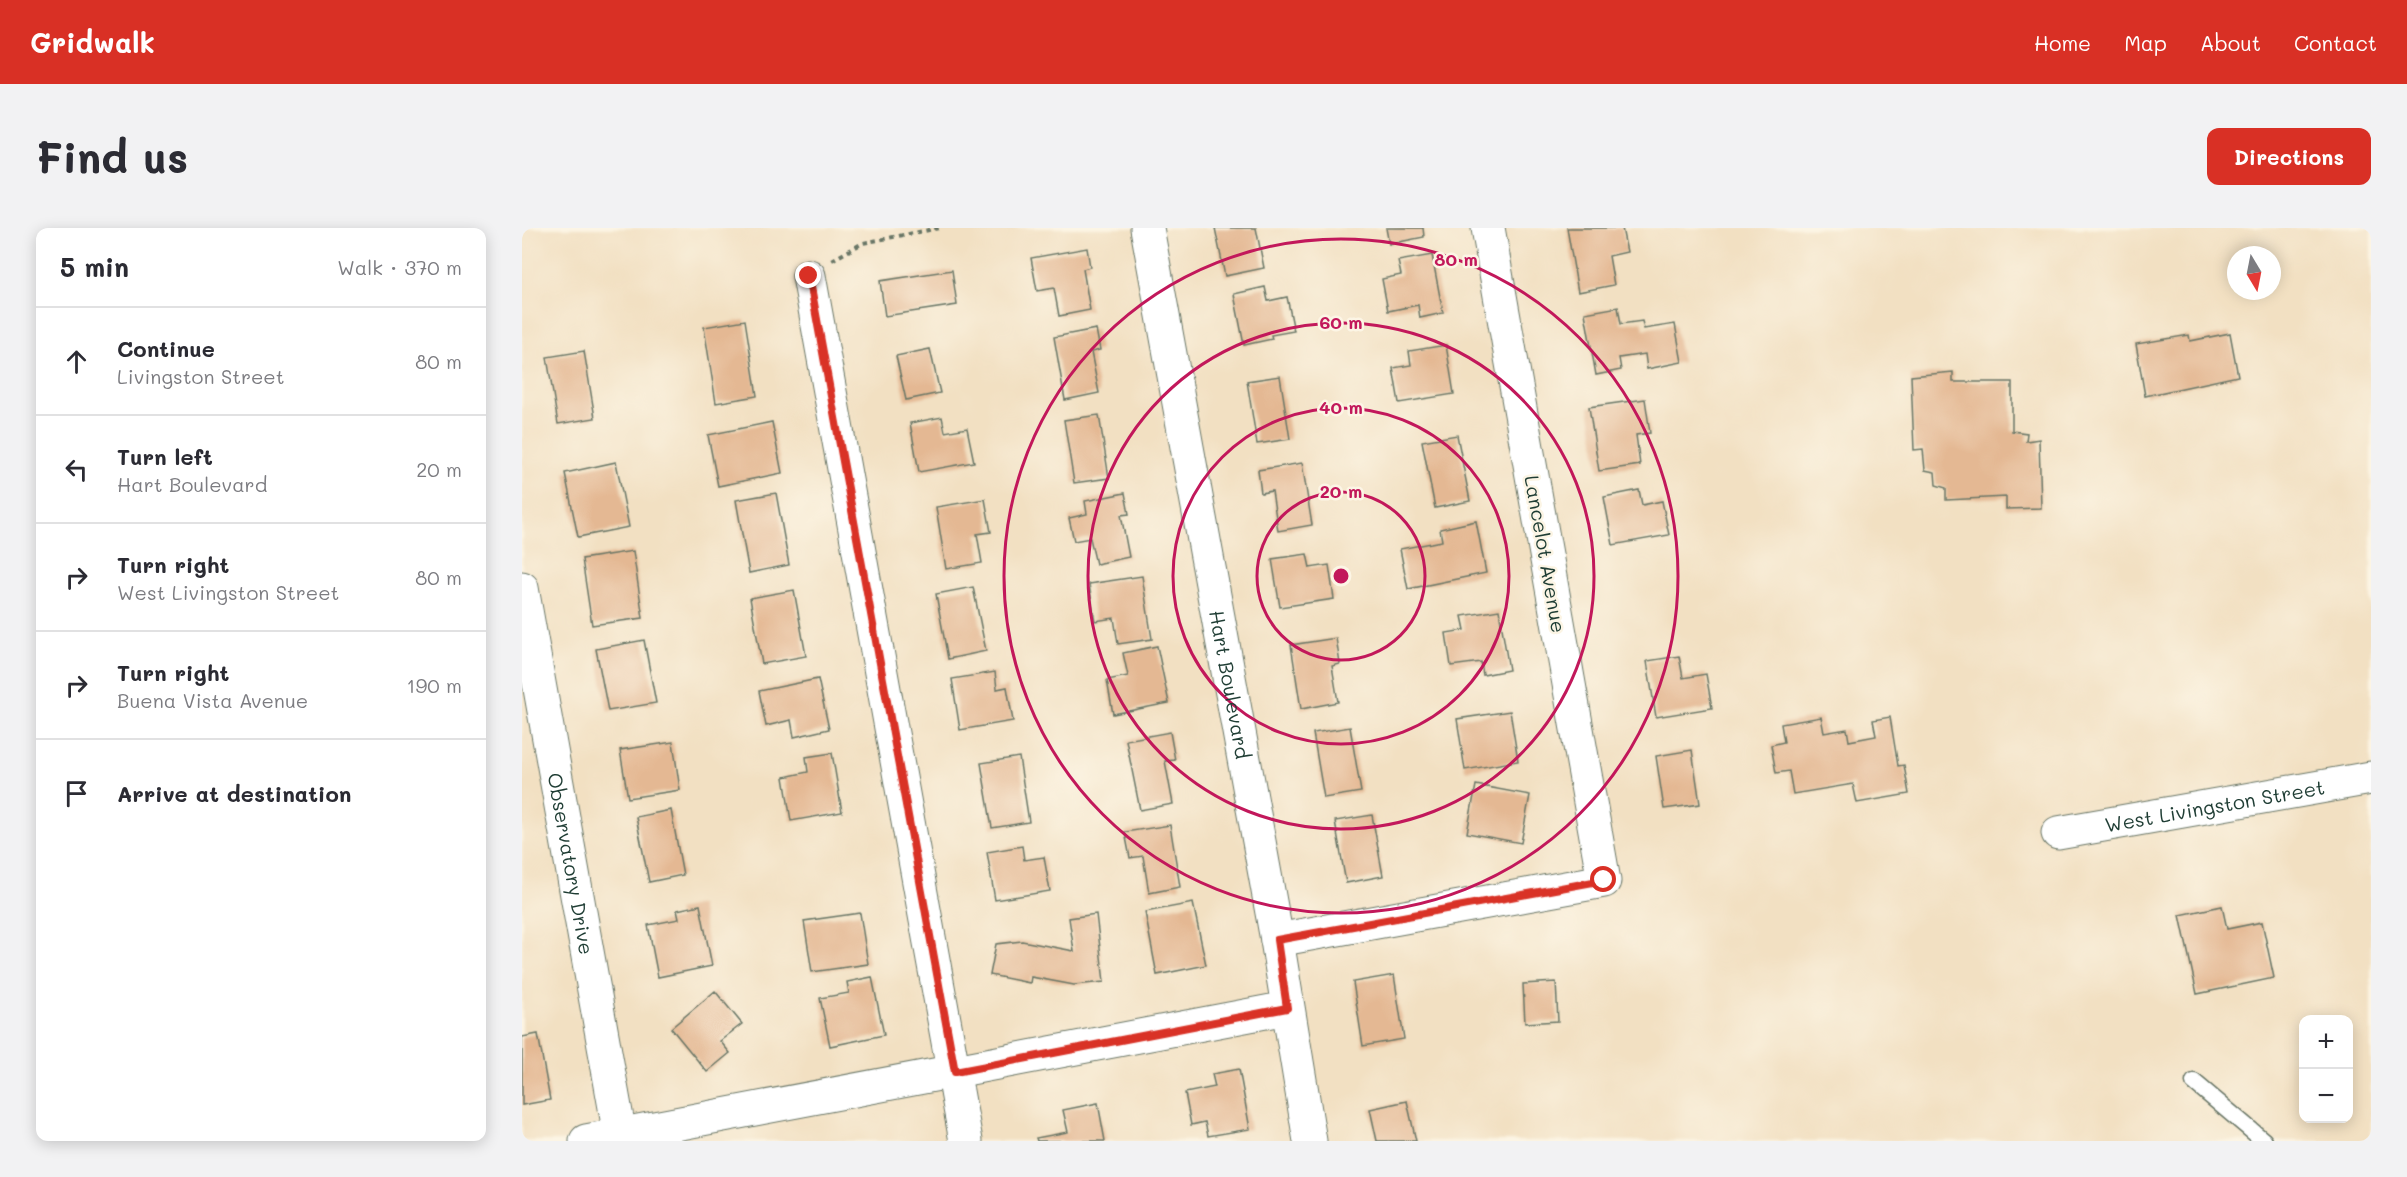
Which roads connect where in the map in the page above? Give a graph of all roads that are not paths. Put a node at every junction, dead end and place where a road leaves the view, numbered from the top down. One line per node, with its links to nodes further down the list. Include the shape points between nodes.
1 (1147, 228): 7 (street, Hart Boulevard)
2 (1488, 228): 7 (street, Lancelot Avenue, via 1604,880)
3 (809, 276): 9 (street)
4 (522, 588): 11 (street, Observatory Drive)
5 (2371, 778): 6 (street, West Livingston Street)
6 (2058, 833)
7 (1277, 940): 8 (street, Hart Boulevard)
8 (1287, 1008): 9 (street); 14 (street, Hart Boulevard)
9 (955, 1072): 11 (street); 13 (street)
10 (2194, 1082): 15 (lane)
11 (621, 1138): 12 (street)
12 (586, 1141)
13 (966, 1141)
14 (1310, 1141)
15 (2264, 1141)

